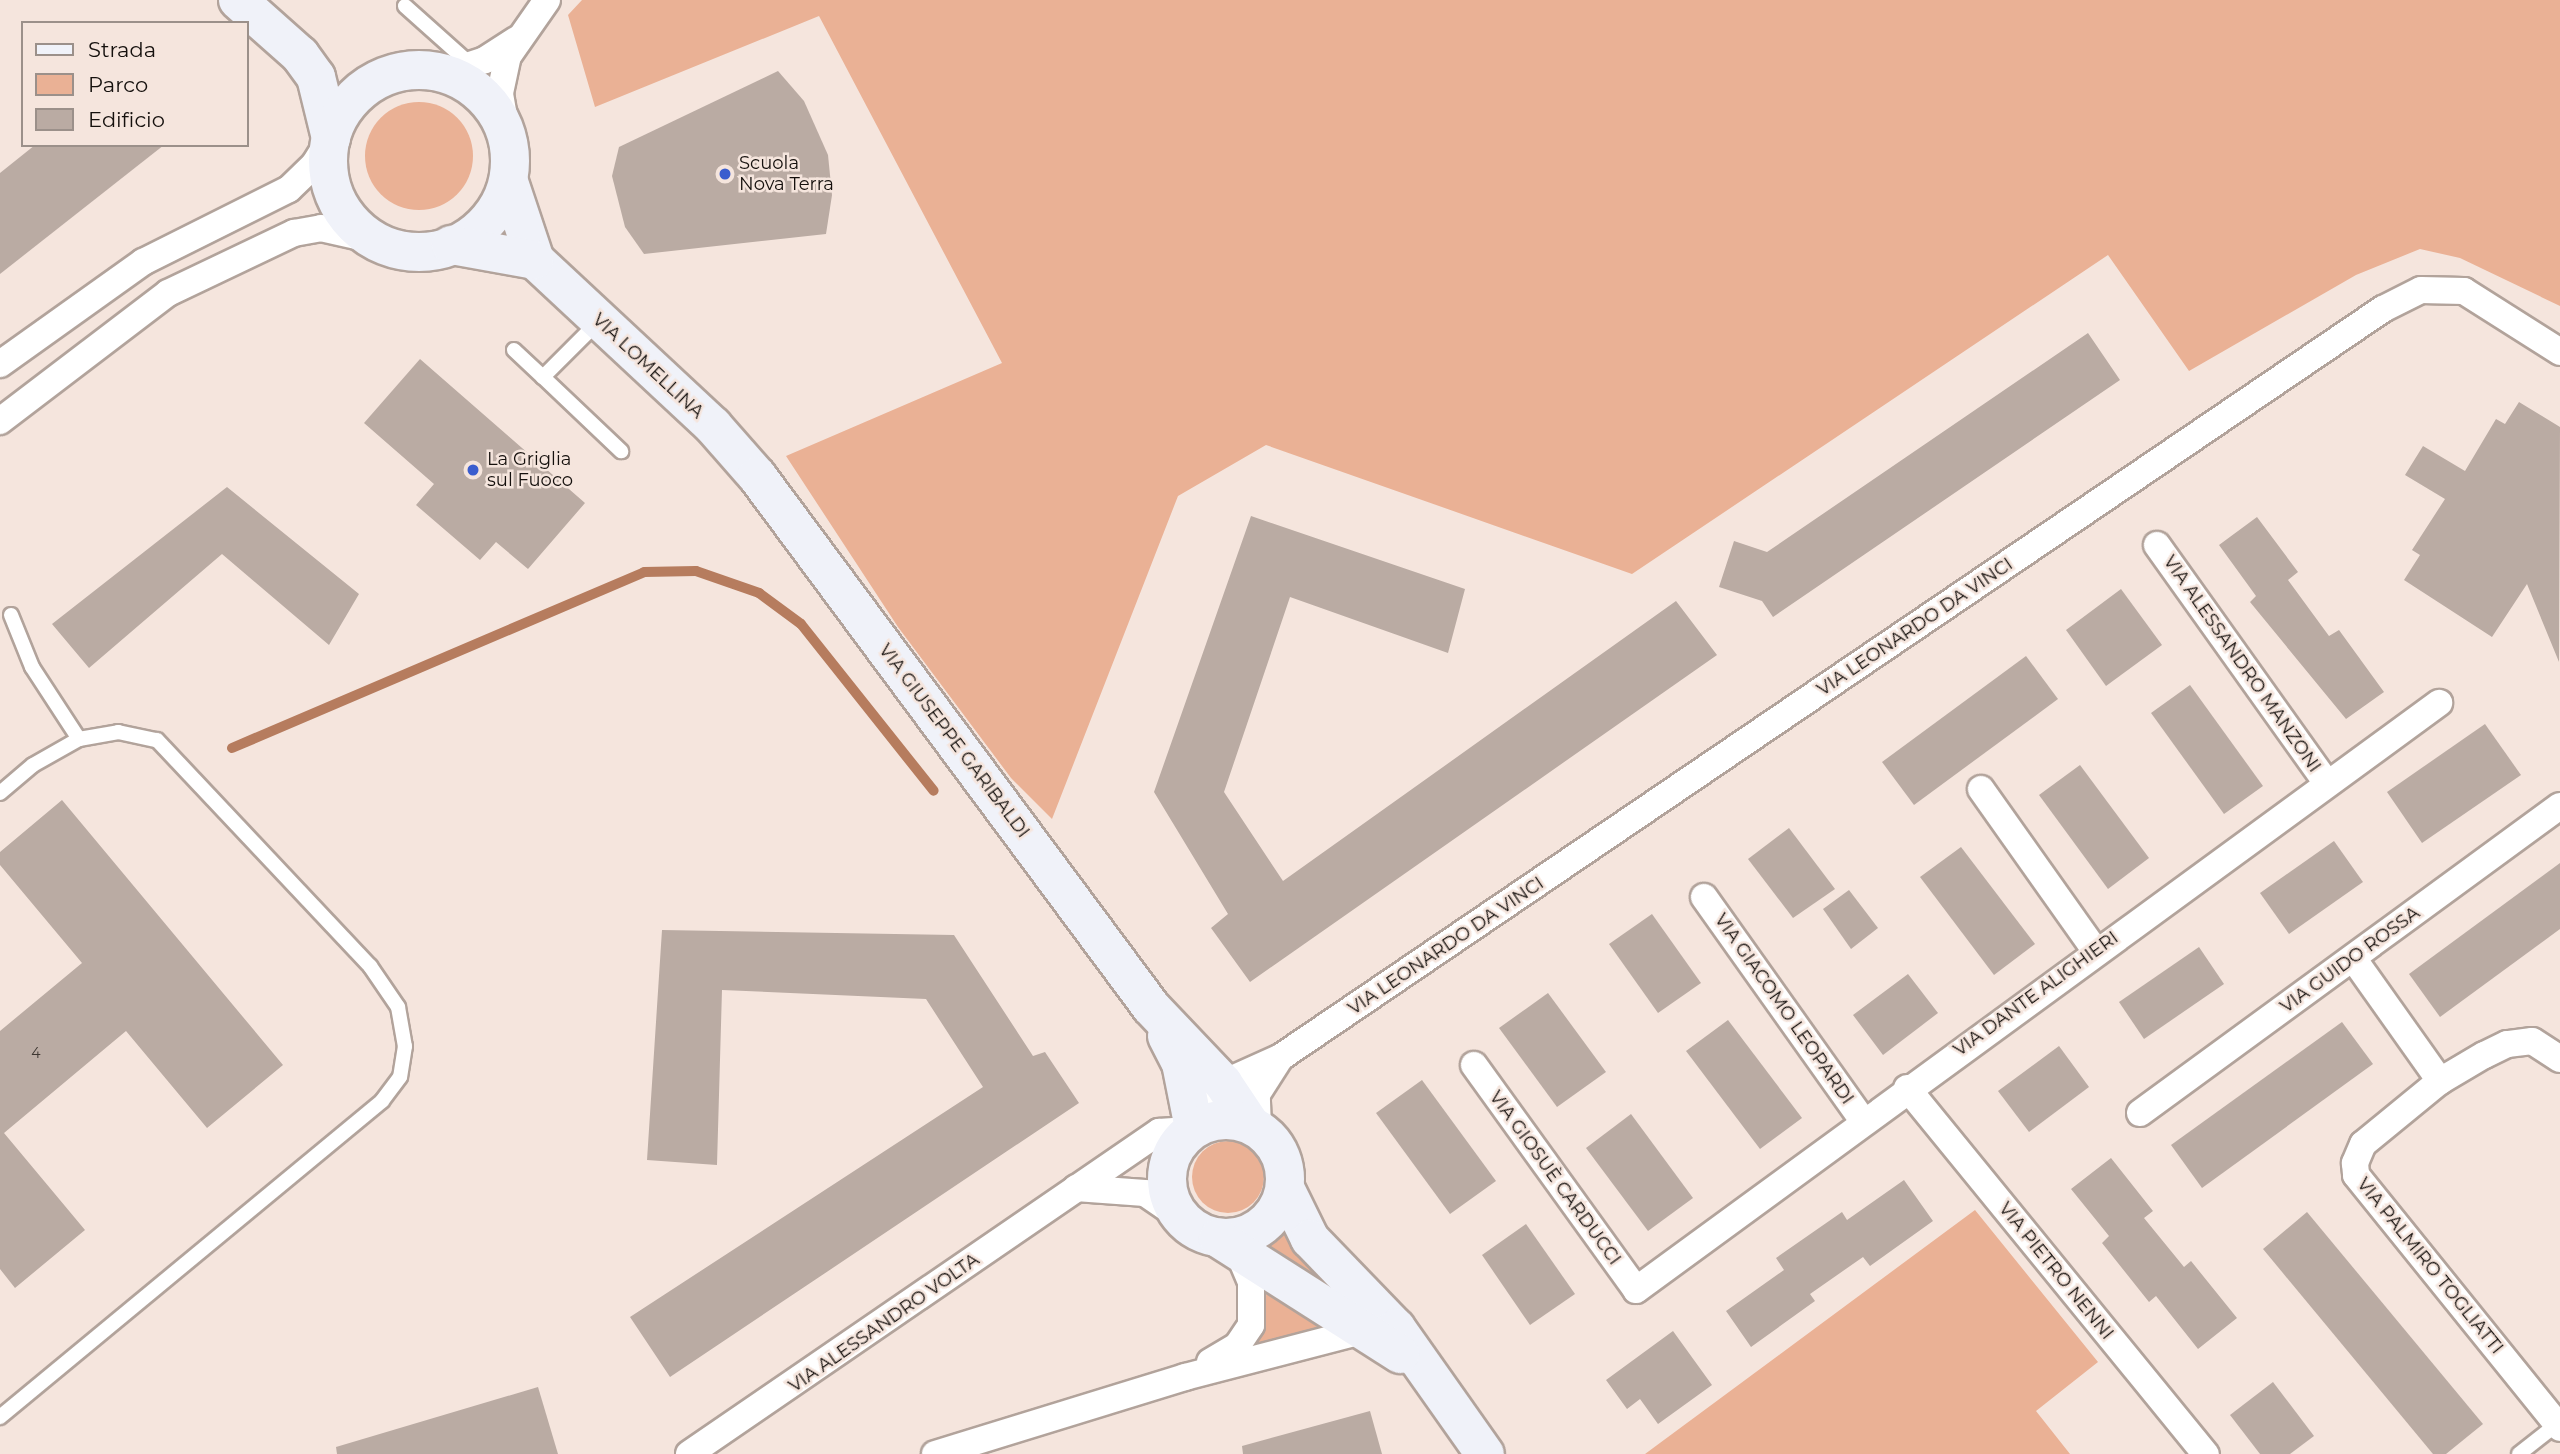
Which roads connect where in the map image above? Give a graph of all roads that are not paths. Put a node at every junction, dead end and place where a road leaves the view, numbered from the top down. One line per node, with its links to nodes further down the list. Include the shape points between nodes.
1 (238, 0): 5 (main road)
2 (547, 0): 4 (street)
3 (405, 6): 6 (lane)
4 (523, 35): 6 (street); 8 (street, via 508,56 502,78)
5 (300, 55): 7 (main road, via 326,67); 9 (main road, via 325,96)
6 (458, 69): 7 (main road); 8 (main road)
7 (393, 74): 9 (main road, via 356,95)
8 (506, 128): 10 (main road)
9 (331, 138): 11 (main road, via 328,169 336,200); 17 (street, via 314,165 289,189 143,262)
10 (509, 182): 12 (main road, via 482,223); 13 (main road, VIA LOMELLINA)
11 (369, 239): 12 (main road, via 421,253); 19 (street, via 321,228 294,233 167,293)
12 (451, 245): 13 (main road)
13 (535, 260): 14 (main road, VIA LOMELLINA)
14 (599, 321): 18 (lane); 21 (main road, VIA LOMELLINA, via 713,426)
15 (514, 350): 18 (lane)
16 (2560, 352): 34 (street, VIA LEONARDO DA VINCI, via 2464,291 2421,290 2383,309)
17 (0, 364)
18 (543, 377): 20 (lane)
19 (0, 421)
20 (621, 451)
21 (758, 475): 33 (main road, VIA GIUSEPPE GARIBALDI)
22 (2157, 545): 26 (street, VIA ALESSANDRO MANZONI)
23 (11, 615): 25 (lane, via 32,667)
24 (2439, 703): 26 (street, VIA DANTE ALIGHIERI)
25 (79, 739): 28 (lane); 52 (lane, via 118,732 158,740 370,966 398,1007 405,1046 400,1077 382,1101)
26 (2326, 782): 31 (street, VIA DANTE ALIGHIERI)
27 (1981, 789): 31 (street)
28 (0, 793)
29 (2560, 806): 32 (street, VIA GUIDO ROSSA)
30 (1704, 897): 41 (street, VIA GIACOMO LEOPARDI)
31 (2095, 950): 39 (street, VIA DANTE ALIGHIERI)
32 (2353, 958): 37 (street); 40 (street, VIA GUIDO ROSSA)
33 (1151, 1007): 38 (main road, VIA GIUSEPPE GARIBALDI); 42 (main road, VIA GIUSEPPE GARIBALDI, via 1181,1063)
34 (1281, 1057): 38 (street); 43 (street, via 1257,1094)
35 (2560, 1059): 37 (street, VIA PALMIRO TOGLIATTI, via 2532,1041 2507,1044)
36 (1474, 1065): 48 (street, VIA GIOSUÈ CARDUCCI)
37 (2440, 1081): 53 (street, VIA PALMIRO TOGLIATTI, via 2363,1144 2357,1175)
38 (1223, 1083): 42 (street); 43 (main road, VIA GIUSEPPE GARIBALDI)
39 (1907, 1088): 41 (street, VIA DANTE ALIGHIERI); 57 (street, VIA PIETRO NENNI)
40 (2140, 1114)
41 (1863, 1121): 48 (street, VIA DANTE ALIGHIERI)
42 (1197, 1127): 43 (main road, via 1230,1120); 44 (street, VIA ALESSANDRO VOLTA, via 1159,1132); 46 (main road, via 1168,1165 1169,1192)
43 (1255, 1128): 45 (main road, via 1284,1163)
44 (1076, 1188): 46 (street, via 1145,1193); 54 (street, VIA ALESSANDRO VOLTA)
45 (1285, 1188): 47 (main road, via 1269,1221); 50 (main road, via 1310,1239 1396,1328)
46 (1180, 1217): 47 (main road)
47 (1228, 1244): 49 (main road); 51 (street, via 1251,1282 1251,1325 1237,1346)
48 (1636, 1290)
49 (1365, 1330): 50 (main road); 51 (street)
50 (1422, 1369): 56 (main road)
51 (1185, 1377): 55 (street)
52 (0, 1417)
53 (2559, 1426): 58 (lane)
54 (689, 1454)
55 (935, 1454)
56 (1485, 1454)
57 (2206, 1454)
58 (2519, 1454)

